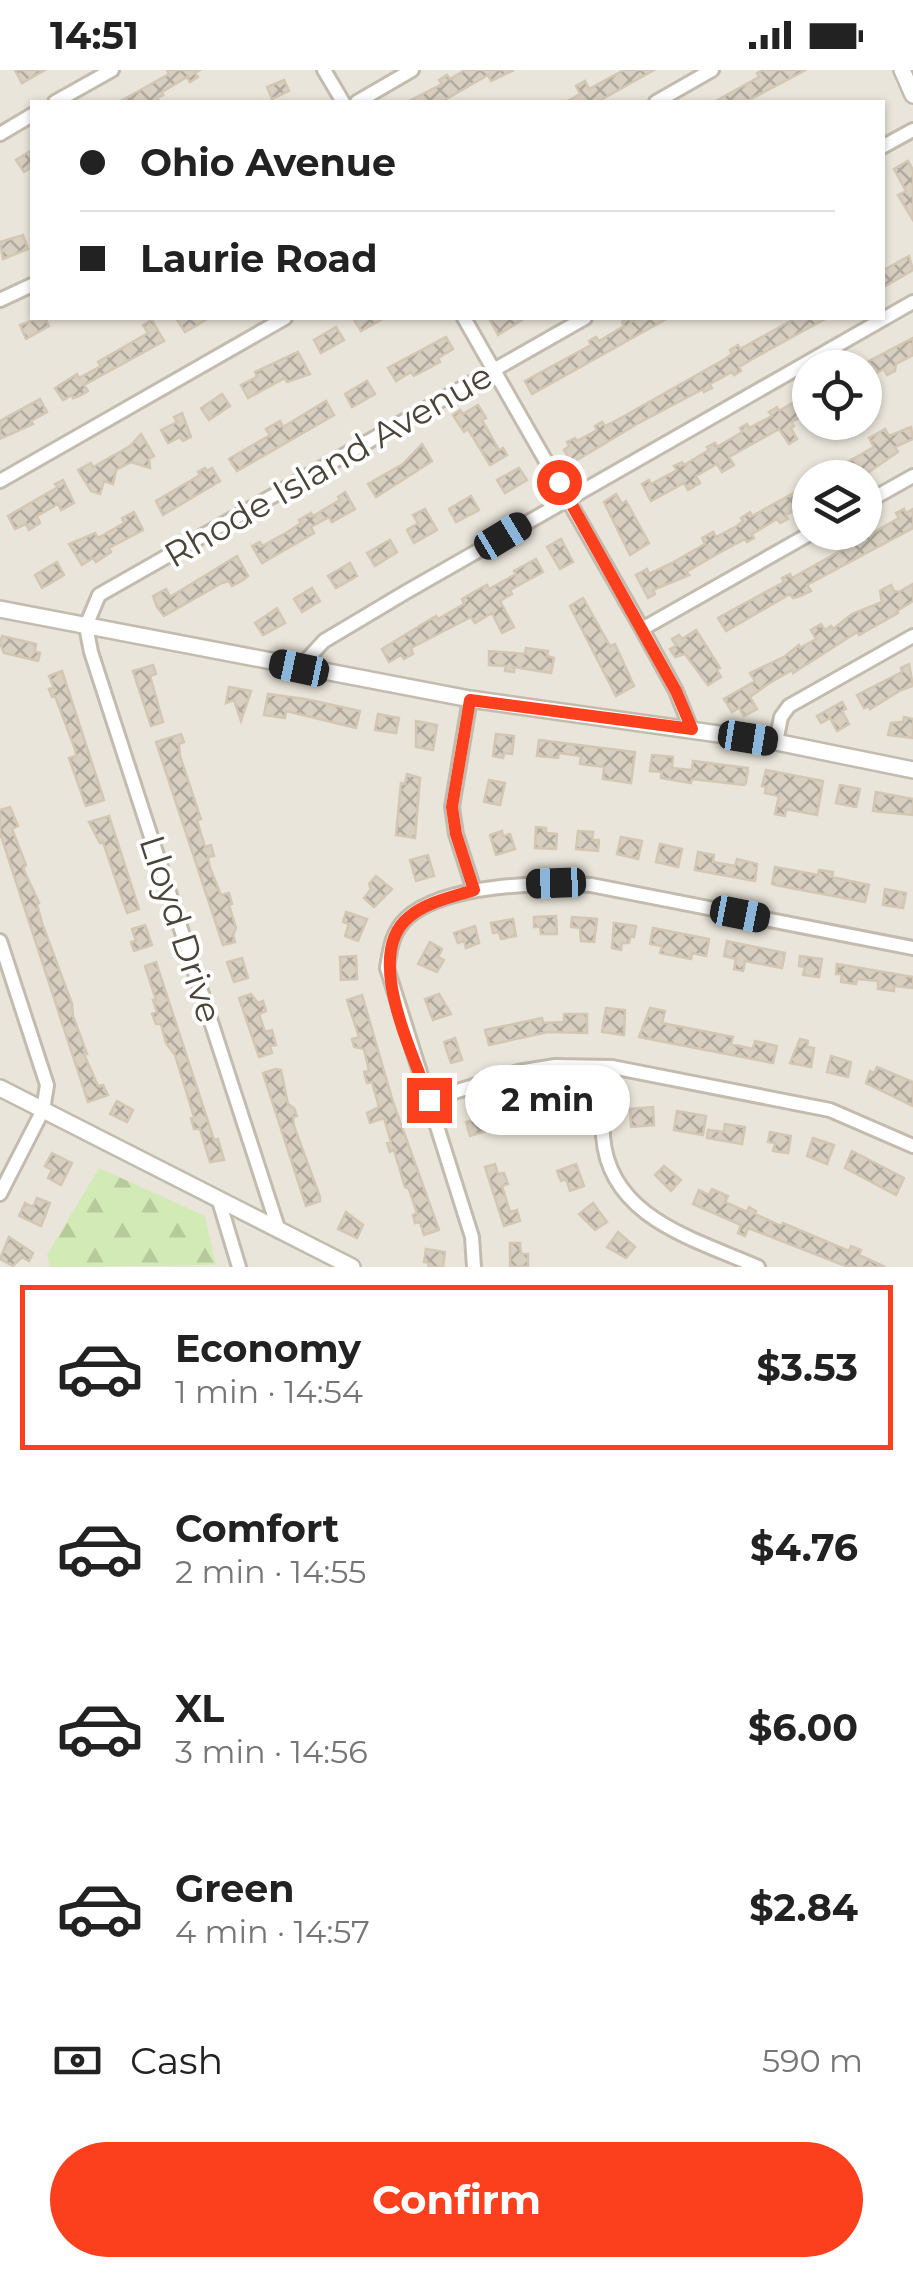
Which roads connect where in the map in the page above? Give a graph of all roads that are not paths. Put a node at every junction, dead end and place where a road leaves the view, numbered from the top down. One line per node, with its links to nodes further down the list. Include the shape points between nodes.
1 (112, 70): 7 (street)
2 (324, 70): 8 (street)
3 (412, 70): 9 (street)
4 (712, 70): 10 (street)
5 (902, 70): 6 (street)
6 (913, 94)
7 (59, 100)
8 (342, 100)
9 (360, 100)
10 (660, 100)
11 (30, 116): 13 (street)
12 (913, 130): 14 (street)
13 (0, 134)
14 (885, 145)
15 (30, 285): 16 (street)
16 (0, 300)
17 (913, 302): 18 (street)
18 (885, 318)
19 (282, 320): 25 (street)
20 (465, 320): 23 (street)
21 (582, 320): 23 (street, Rhode Island Avenue)
22 (881, 320): 27 (street)
23 (494, 370): 27 (street); 30 (street, Rhode Island Avenue, via 99,595)
24 (913, 476): 26 (street)
25 (0, 481)
26 (882, 494)
27 (568, 498): 31 (street); 33 (street, via 324,642)
28 (792, 544): 31 (street)
29 (0, 609): 30 (street)
30 (86, 626): 33 (street); 48 (street, Lloyd Drive)
31 (642, 629): 35 (street)
32 (913, 636): 36 (street, via 789,706)
33 (299, 668): 34 (street)
34 (470, 700): 35 (street); 38 (street, via 452,807)
35 (692, 729): 36 (street)
36 (776, 742): 37 (street)
37 (913, 770)
38 (474, 890): 40 (street, via 591,886); 43 (street, via 408,917 392,940 389,979)
39 (0, 941): 44 (street, via 47,1085)
40 (913, 948)
41 (612, 1067): 43 (street, via 518,1072); 45 (street, via 830,1110); 52 (street, via 602,1136 618,1184 659,1224)
42 (0, 1088): 44 (street)
43 (429, 1100): 51 (street, via 472,1238)
44 (43, 1110): 46 (street); 47 (street)
45 (913, 1146)
46 (0, 1194)
47 (219, 1201): 48 (street); 49 (street)
48 (279, 1231): 50 (street)
49 (239, 1267)
50 (352, 1267)
51 (474, 1267)
52 (758, 1267)

